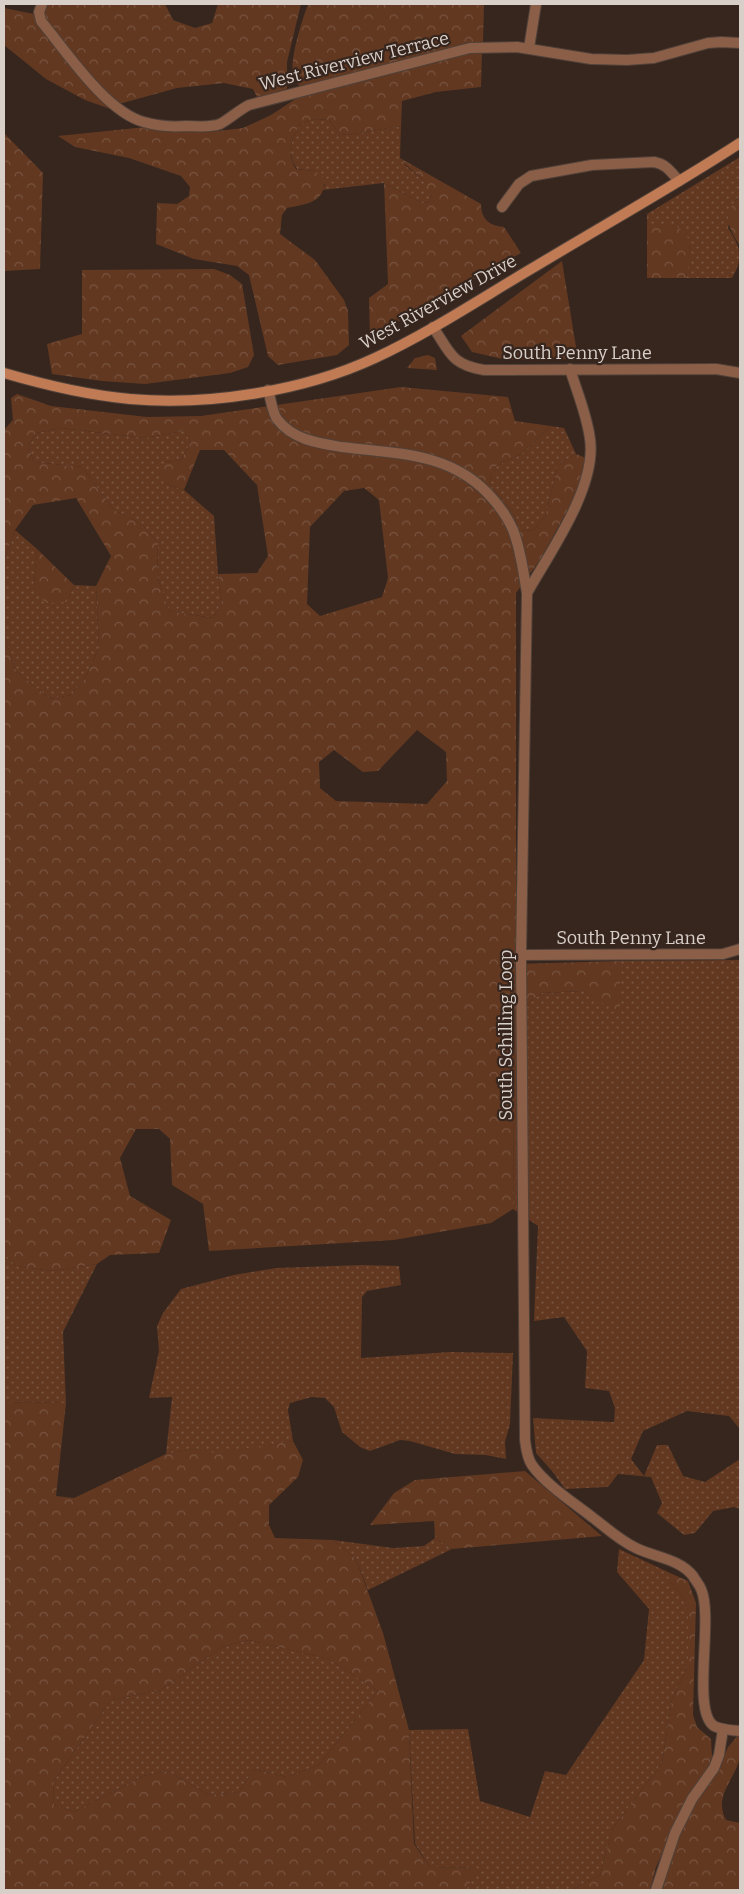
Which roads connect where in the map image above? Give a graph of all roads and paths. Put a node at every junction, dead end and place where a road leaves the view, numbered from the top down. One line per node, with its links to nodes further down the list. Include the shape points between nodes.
1 (42, 4): 4 (street, West Riverview Terrace, via 39,12 41,21 102,95 142,122 171,127 212,126 248,105 470,48)
2 (536, 4): 4 (street)
3 (740, 43): 4 (street, West Riverview Terrace, via 708,43 654,58 627,60 591,59)
4 (529, 48)
5 (740, 143): 6 (street, West Riverview Drive)
6 (679, 181): 7 (street, via 661,163 592,165 530,176 519,184); 8 (street, West Riverview Drive)
7 (502, 206)
8 (433, 327): 9 (street, South Penny Lane, via 451,356 472,368); 12 (street, West Riverview Drive, via 365,362 323,378)
9 (570, 369): 11 (street, South Penny Lane, via 716,369); 13 (street, via 590,439 591,459 579,498)
10 (4, 373): 12 (street, West Riverview Drive, via 90,394 130,399 214,398)
11 (740, 373)
12 (268, 390): 13 (street, South Schilling Loop, via 276,418 298,436 322,444 437,460 472,478 495,502 513,528)
13 (527, 592): 15 (street, South Schilling Loop)
14 (740, 949): 15 (street, South Penny Lane, via 723,954)
15 (521, 954): 16 (street, South Schilling Loop, via 527,1454 532,1465 556,1489 616,1536 681,1566 702,1589 707,1717)
16 (724, 1729): 17 (street); 18 (street, via 714,1768 692,1799 675,1833)
17 (740, 1731)
18 (656, 1890)

